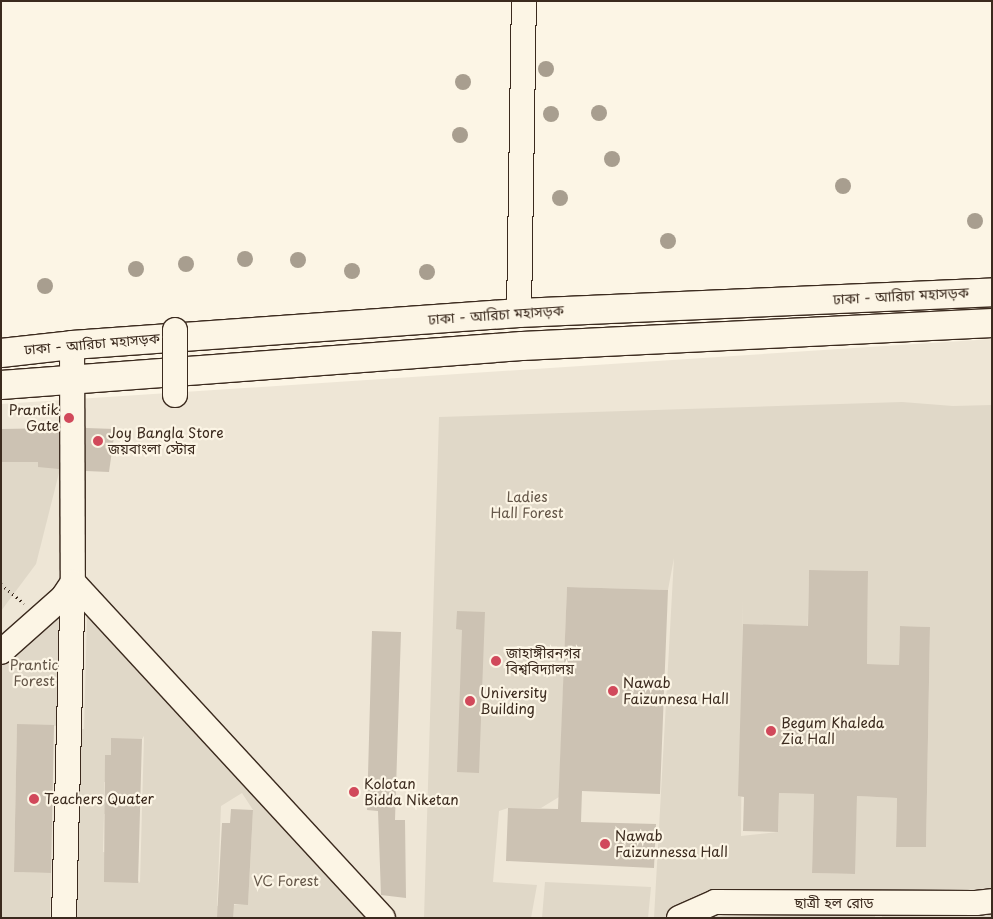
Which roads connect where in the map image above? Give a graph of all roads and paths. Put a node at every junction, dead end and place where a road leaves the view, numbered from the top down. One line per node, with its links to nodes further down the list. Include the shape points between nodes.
1 (524, 1): 3 (street)
2 (992, 292): 3 (highway, ঢাকা - আরিচা মহাসড়ক)
3 (519, 313): 6 (highway, ঢাকা - আরিচা মহাসড়ক)
4 (992, 323): 8 (highway, via 522,346)
5 (175, 330): 10 (street, bridge)
6 (72, 345): 7 (highway, ঢাকা - আরিচা মহাসড়ক); 8 (street)
7 (1, 353)
8 (72, 380): 9 (highway); 11 (street)
9 (1, 385)
10 (175, 394)
11 (73, 582): 13 (street, via 63,597); 17 (street); 18 (street)
12 (1, 584): 13 (path)
13 (39, 618): 14 (street)
14 (1, 652)
15 (992, 901): 16 (street, ছাত্রী হল রোড)
16 (875, 910): 19 (street, ছাত্রী হল রোড, via 715,902)
17 (64, 918)
18 (383, 918)
19 (679, 918)

